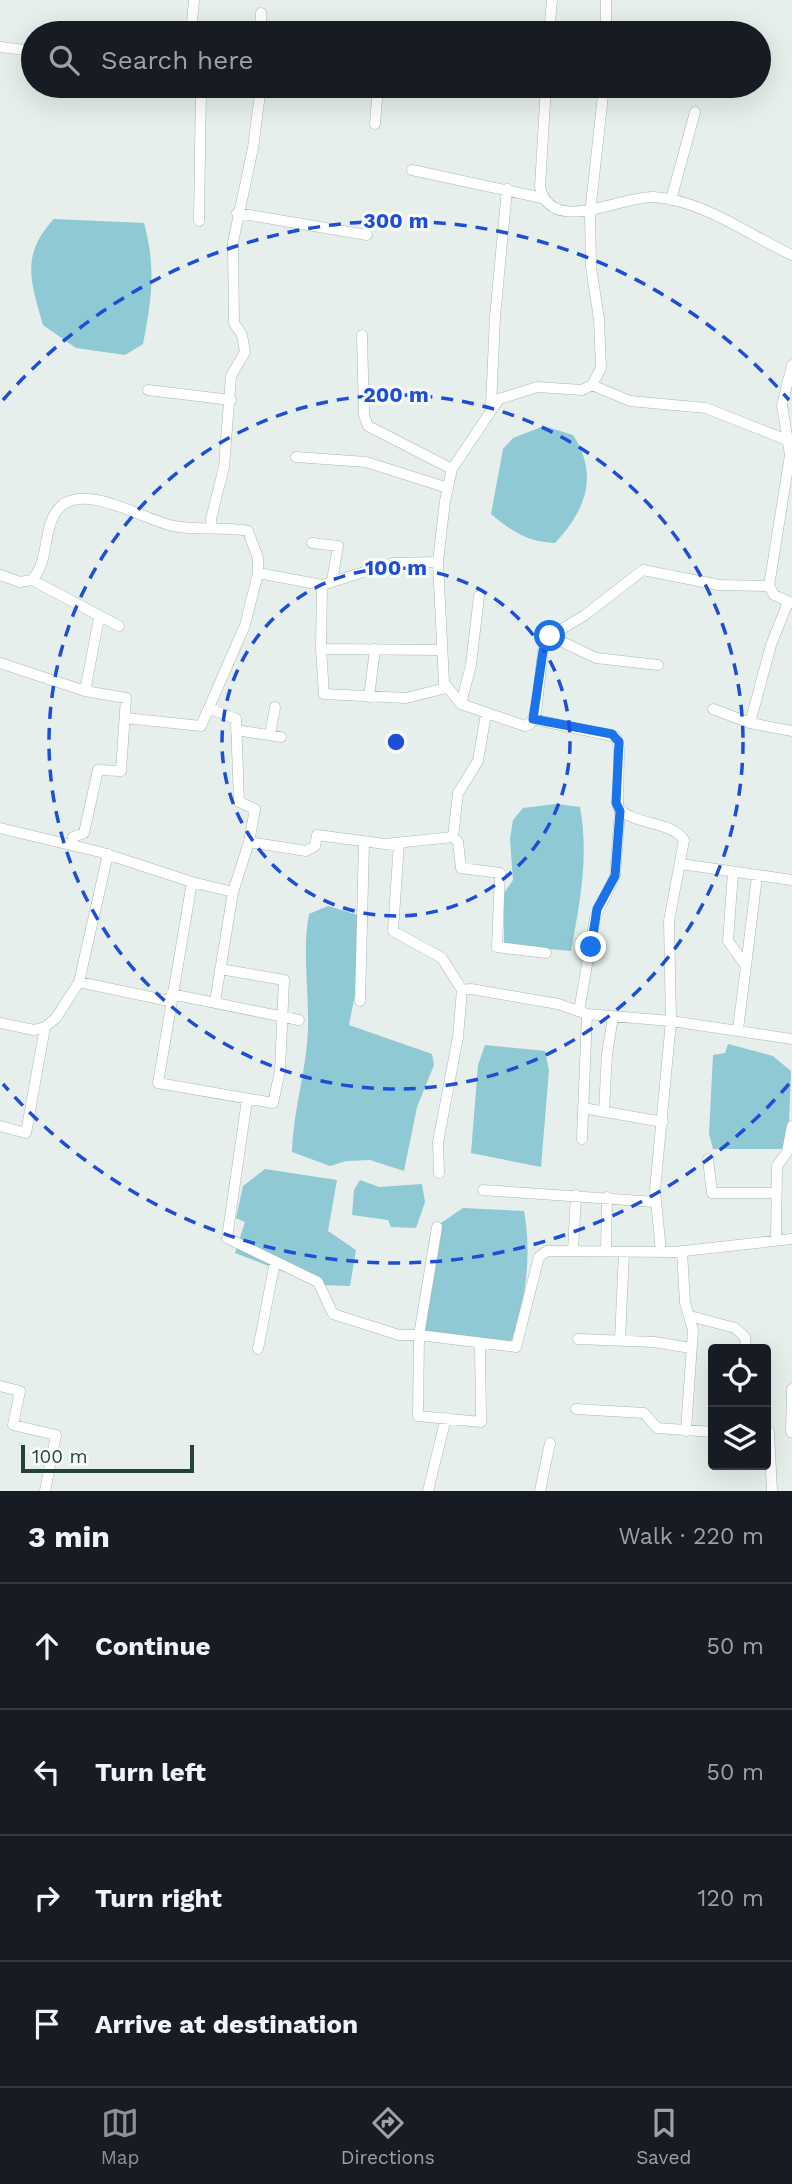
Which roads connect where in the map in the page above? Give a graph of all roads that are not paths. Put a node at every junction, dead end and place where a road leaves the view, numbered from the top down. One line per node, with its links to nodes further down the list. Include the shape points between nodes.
1 (194, 0): 5 (street)
2 (552, 0): 7 (street)
3 (606, 0): 8 (street)
4 (261, 13): 6 (street)
5 (192, 21)
6 (261, 21)
7 (550, 21)
8 (606, 21)
9 (0, 47): 10 (street)
10 (21, 50)
11 (201, 98): 24 (street)
12 (259, 98): 22 (street)
13 (377, 98): 17 (street)
14 (545, 98): 20 (street, via 539,161)
15 (603, 98): 23 (street)
16 (695, 112): 21 (street)
17 (375, 124)
18 (412, 170): 19 (street)
19 (507, 189): 20 (street); 32 (street)
20 (542, 198): 23 (street, via 563,209)
21 (671, 200): 23 (street, via 637,199); 26 (street)
22 (237, 213): 25 (street); 31 (street, via 231,270 234,323 245,352 232,376)
23 (590, 213): 29 (street, via 601,355 601,368)
24 (199, 220)
25 (367, 235)
26 (792, 255)
27 (362, 335): 35 (street, via 368,426)
28 (792, 365): 33 (street, via 782,405)
29 (592, 385): 32 (street, via 582,390 537,387); 33 (street, via 630,401 706,408)
30 (148, 390): 31 (street)
31 (231, 401): 37 (street)
32 (491, 406): 35 (street)
33 (790, 441): 44 (street)
34 (296, 457): 36 (street, via 366,462)
35 (452, 468): 36 (street)
36 (447, 488): 39 (street)
37 (212, 528): 40 (street, via 248,531); 42 (street, via 173,526 111,503 68,502 53,518 43,562)
38 (312, 542): 43 (street, via 338,546)
39 (438, 562): 43 (street, via 393,563); 52 (street, via 443,605)
40 (258, 573): 43 (street); 60 (street, via 245,625)
41 (0, 575): 42 (street, via 19,582)
42 (32, 580): 47 (street)
43 (327, 583): 50 (street)
44 (769, 586): 46 (street, via 774,595); 49 (street, via 719,585 643,570)
45 (479, 596): 58 (street)
46 (790, 602): 65 (street, via 771,645)
47 (99, 618): 48 (street); 56 (street)
48 (119, 626)
49 (550, 636): 54 (street, via 596,658); 64 (street, via 543,651)
50 (321, 649): 51 (street); 57 (street, via 324,694)
51 (375, 649): 52 (street); 57 (street)
52 (441, 650): 55 (street)
53 (0, 663): 56 (street)
54 (658, 665)
55 (446, 688): 57 (street, via 407,698); 58 (street)
56 (85, 691): 63 (street, via 126,698)
57 (369, 697)
58 (461, 704): 62 (street)
59 (275, 706): 66 (street, via 275,736)
60 (209, 708): 63 (street, via 201,726); 66 (street, via 236,719)
61 (713, 709): 65 (street)
62 (486, 714): 64 (street, via 525,726); 70 (street, via 478,761 458,793)
63 (125, 718): 74 (street, via 121,771 97,770 84,833 73,837)
64 (533, 719): 68 (street, via 616,737 616,803)
65 (750, 723): 67 (street)
66 (236, 730): 71 (street, via 239,802 255,809)
67 (792, 731)
68 (620, 811): 76 (street, via 682,836); 90 (street, via 615,876 595,918)
69 (0, 828): 74 (street)
70 (453, 838): 73 (street); 82 (street, via 458,842 461,868 499,873 497,947)
71 (249, 842): 72 (street, via 306,850 315,846 317,835); 81 (street)
72 (364, 842): 73 (street); 88 (street)
73 (399, 844): 86 (street, via 393,930 442,958)
74 (72, 845): 75 (street)
75 (108, 854): 80 (street); 85 (street)
76 (681, 864): 77 (street); 94 (street, via 669,922)
77 (733, 872): 78 (street); 83 (street, via 728,942)
78 (757, 876): 79 (street); 83 (street)
79 (792, 880)
80 (192, 883): 81 (street); 87 (street)
81 (233, 892): 84 (street)
82 (546, 953)
83 (746, 966): 97 (street)
84 (220, 969): 89 (street); 91 (street, via 284,980)
85 (79, 982): 87 (street); 96 (street)
86 (462, 990): 90 (street, via 547,1002); 107 (street, via 438,1142)
87 (170, 998): 89 (street); 99 (street, via 158,1083)
88 (360, 1001)
89 (215, 1002): 91 (street)
90 (583, 1013): 92 (street); 100 (street)
91 (282, 1016): 93 (street); 99 (street, via 273,1103)
92 (612, 1017): 94 (street); 101 (street)
93 (299, 1020)
94 (671, 1021): 97 (street); 102 (street)
95 (0, 1023): 96 (street, via 34,1030)
96 (45, 1027): 103 (street, via 26,1133)
97 (738, 1029): 98 (street)
98 (792, 1039)
99 (247, 1100): 121 (street, via 226,1232 233,1243)
100 (583, 1108): 101 (street); 105 (street)
101 (604, 1112): 102 (street)
102 (663, 1122): 112 (street)
103 (0, 1126)
104 (792, 1126): 109 (street, via 787,1152 777,1166)
105 (582, 1139)
106 (708, 1158): 109 (street, via 712,1193)
107 (439, 1173)
108 (483, 1190): 110 (street)
109 (775, 1193): 115 (street)
110 (576, 1195): 111 (street); 116 (street)
111 (607, 1197): 112 (street); 117 (street)
112 (656, 1202): 120 (street)
113 (437, 1227): 123 (street)
114 (792, 1239): 115 (street)
115 (776, 1240): 118 (street)
116 (573, 1251): 117 (street); 127 (street, via 547,1251 539,1257 516,1348)
117 (606, 1251): 119 (street)
118 (682, 1251): 120 (street); 122 (street)
119 (624, 1252): 120 (street); 125 (street)
120 (661, 1252)
121 (275, 1262): 123 (street, via 318,1282 333,1314 344,1321 399,1335); 129 (street)
122 (690, 1316): 126 (street, via 735,1328); 128 (street)
123 (419, 1335): 127 (street); 133 (street, via 418,1416)
124 (578, 1339): 125 (street)
125 (620, 1340): 128 (street)
126 (746, 1344)
127 (480, 1345): 133 (street, via 481,1422)
128 (691, 1348): 134 (street)
129 (258, 1349)
130 (0, 1386): 140 (street, via 20,1391 13,1425 56,1435)
131 (792, 1389): 137 (street)
132 (576, 1409): 134 (street, via 644,1413 657,1428)
133 (446, 1418): 141 (street)
134 (686, 1431): 135 (street)
135 (708, 1432)
136 (771, 1432): 137 (street)
137 (792, 1432)
138 (550, 1443): 142 (street)
139 (770, 1470): 143 (street)
140 (45, 1491)
141 (428, 1491)
142 (540, 1491)
143 (772, 1491)

